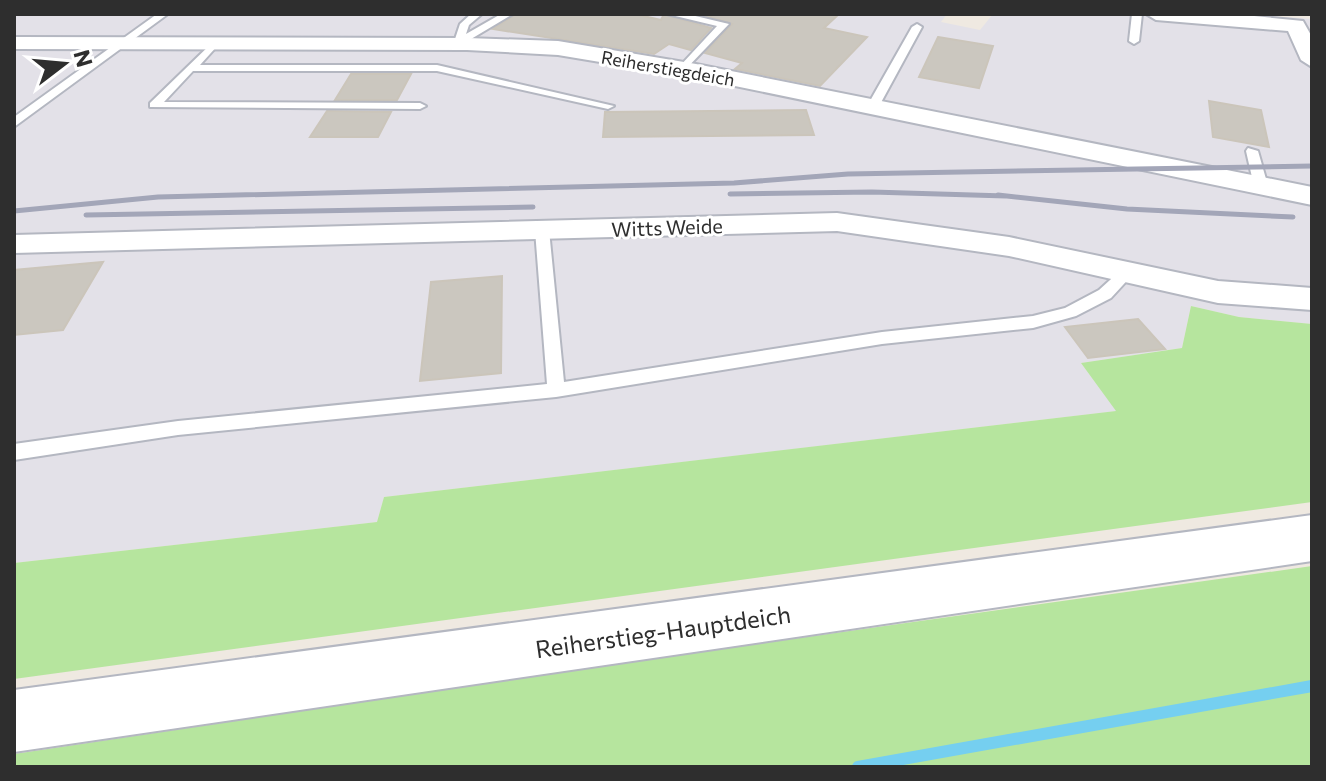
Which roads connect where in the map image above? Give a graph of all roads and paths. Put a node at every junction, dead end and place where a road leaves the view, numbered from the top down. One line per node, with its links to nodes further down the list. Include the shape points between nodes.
1 (163, 14): 12 (lane)
2 (477, 14): 11 (lane, via 465,24)
3 (508, 14): 11 (lane)
4 (672, 14): 7 (lane)
5 (1137, 14): 9 (lane)
6 (1156, 14): 14 (street, via 1296,25)
7 (699, 16): 16 (lane, via 724,24)
8 (917, 27): 19 (lane)
9 (1134, 41)
10 (14, 43): 12 (street, Reiherstiegdeich)
11 (457, 43): 13 (street, Reiherstiegdeich); 16 (street, Reiherstiegdeich, via 558,48)
12 (125, 44): 13 (street, Reiherstiegdeich); 20 (lane)
13 (214, 44): 15 (lane)
14 (1312, 60)
15 (190, 68): 17 (lane, via 154,105); 18 (lane, via 437,68)
16 (683, 69): 19 (street, Reiherstiegdeich)
17 (420, 106)
18 (608, 106)
19 (872, 108): 22 (street, Reiherstiegdeich)
20 (14, 123)
21 (1252, 151): 22 (lane)
22 (1261, 186): 23 (street, Reiherstiegdeich)
23 (1312, 196)
24 (542, 230): 25 (street, Witts Weide); 26 (street, Witts Weide, via 837,222 958,235); 28 (lane)
25 (14, 244)
26 (1126, 273): 27 (street, Witts Weide, via 1188,289 1269,300); 28 (lane, via 1105,294 1070,312 1033,322 882,338)
27 (1312, 299)
28 (556, 390): 29 (lane, via 178,428)
29 (14, 452)
30 (1312, 538): 31 (main road, Reiherstieg-Hauptdeich)
31 (14, 721)

